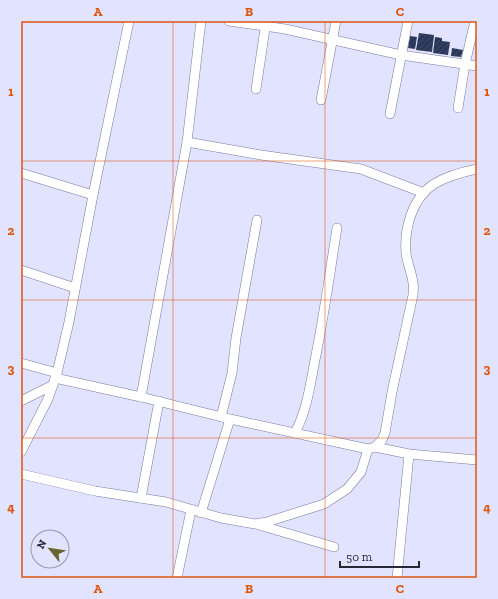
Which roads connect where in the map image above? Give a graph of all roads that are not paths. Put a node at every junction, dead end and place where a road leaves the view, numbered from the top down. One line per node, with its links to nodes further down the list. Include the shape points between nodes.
1 (129, 21): 20 (street)
2 (201, 21): 16 (street)
3 (229, 21): 7 (street)
4 (336, 21): 8 (street)
5 (408, 21): 9 (street)
6 (475, 21): 10 (street)
7 (266, 24): 8 (street); 12 (street)
8 (333, 40): 9 (street); 13 (street)
9 (401, 55): 10 (street); 15 (street)
10 (465, 64): 11 (street); 14 (street)
11 (477, 66)
12 (256, 89)
13 (321, 100)
14 (458, 108)
15 (390, 114)
16 (187, 142): 19 (street, via 361,169); 27 (street)
17 (477, 169): 19 (street, via 450,176)
18 (21, 173): 20 (street)
19 (424, 192): 33 (street, via 413,210 406,241 406,255 414,283 413,295 385,433 382,440)
20 (93, 195): 24 (street)
21 (257, 220): 30 (street, via 232,373)
22 (337, 228): 32 (street, via 307,404)
23 (21, 270): 24 (street)
24 (75, 288): 26 (street)
25 (21, 362): 26 (street)
26 (55, 379): 27 (street); 28 (street); 34 (street, via 48,399)
27 (141, 397): 29 (street)
28 (21, 401)
29 (159, 401): 30 (street); 38 (street)
30 (221, 416): 31 (street)
31 (230, 419): 32 (street); 40 (street)
32 (295, 433): 33 (street)
33 (371, 448): 35 (street); 41 (street, via 361,472 347,489 324,504)
34 (21, 452)
35 (409, 454): 36 (street); 44 (street)
36 (477, 460)
37 (21, 474): 38 (street, via 95,491)
38 (141, 498): 39 (street)
39 (191, 510): 40 (street); 43 (street)
40 (201, 513): 41 (street)
41 (255, 524): 42 (street)
42 (334, 546)
43 (177, 578)
44 (397, 578)

